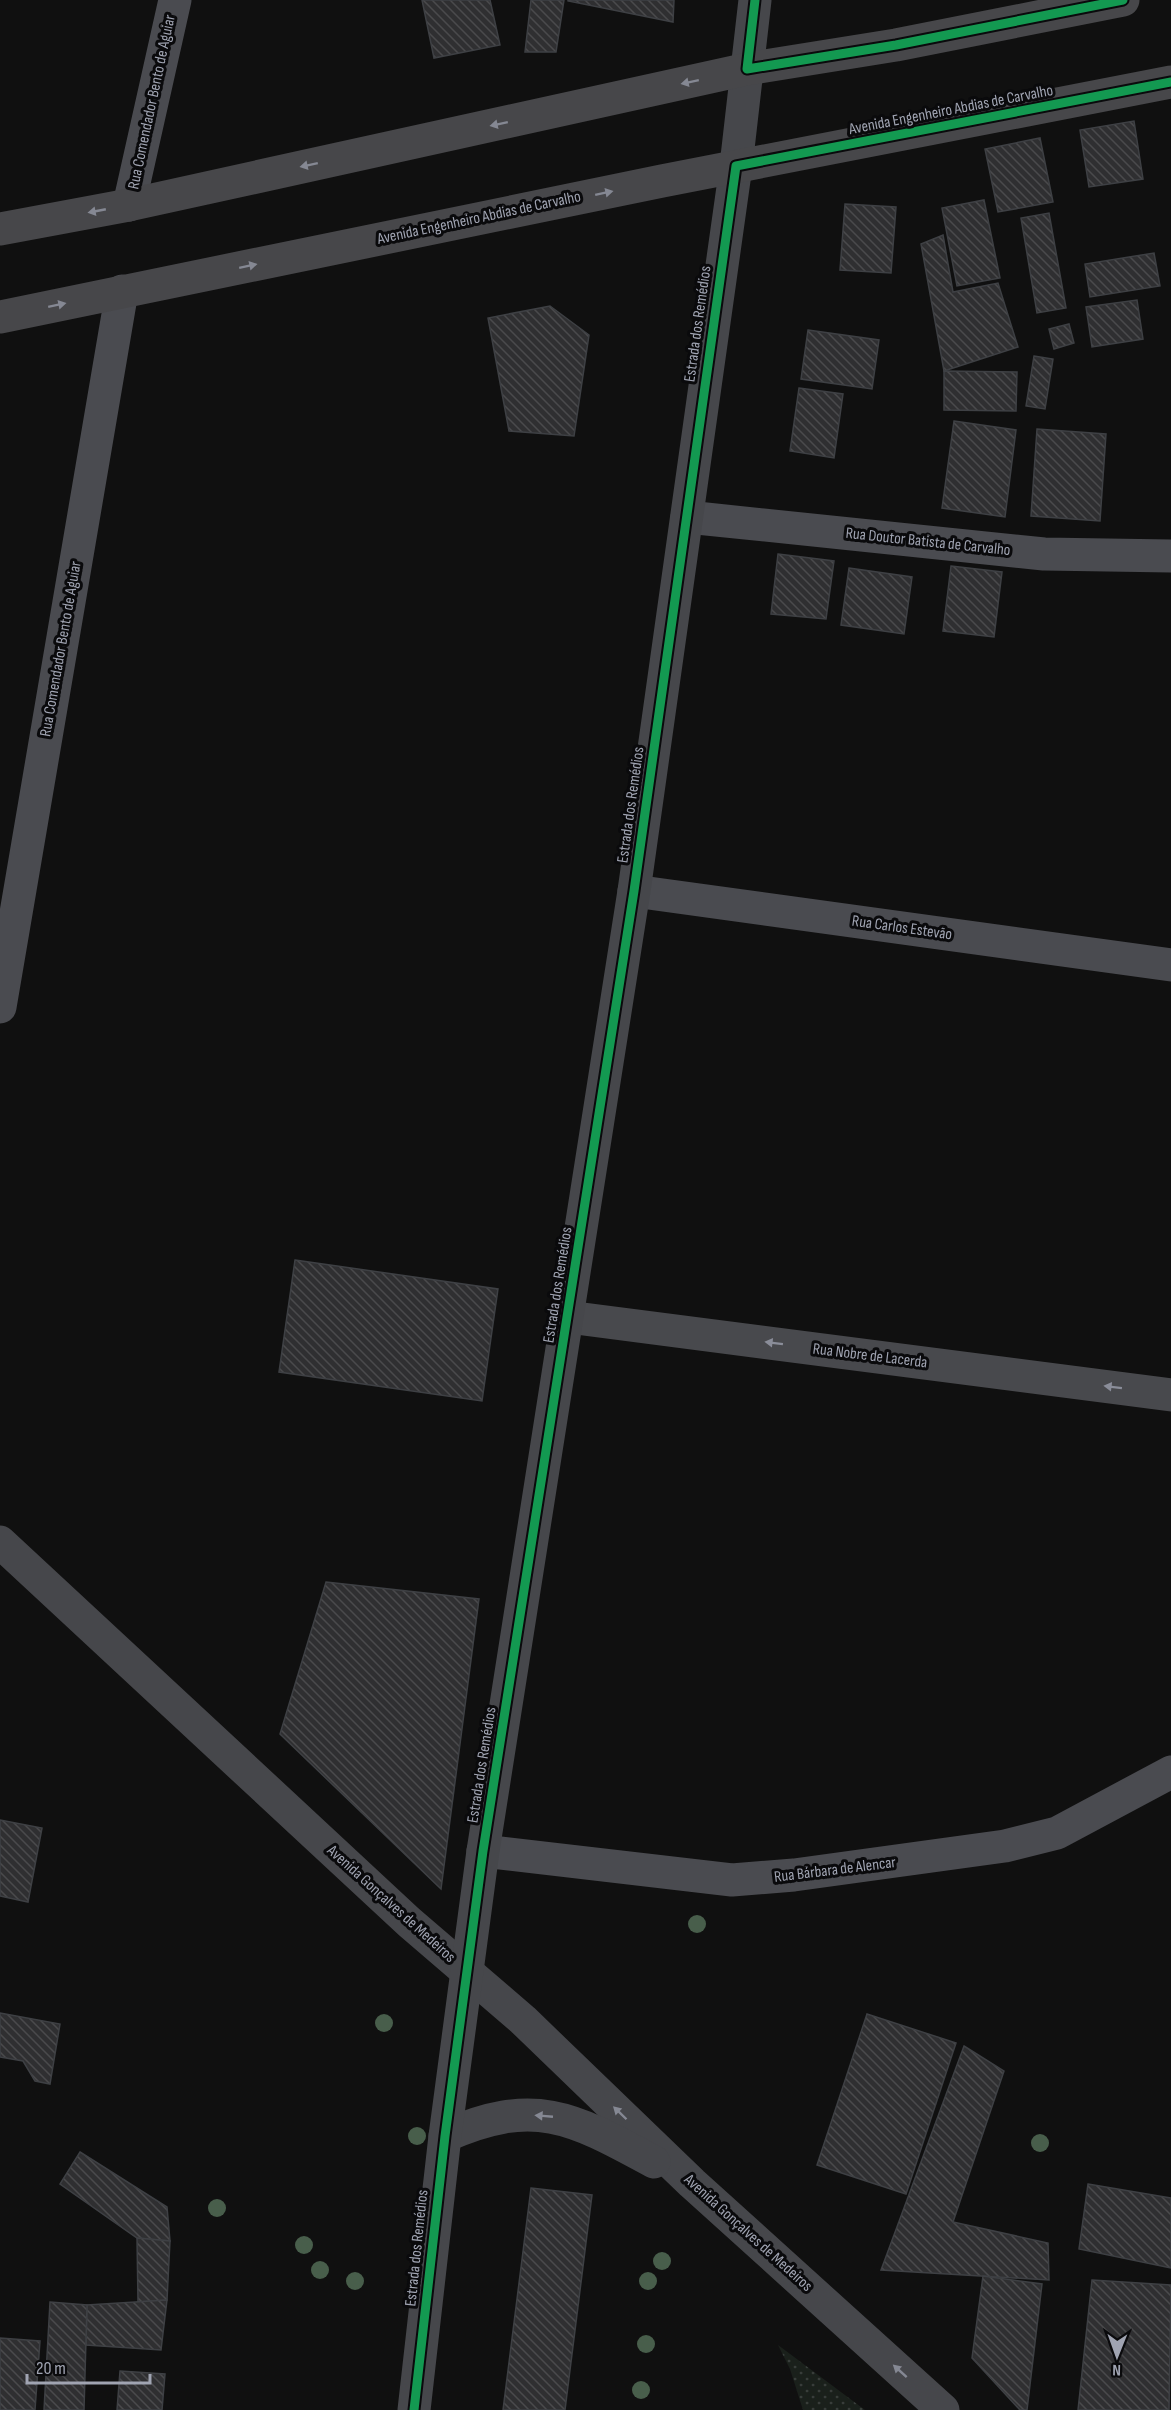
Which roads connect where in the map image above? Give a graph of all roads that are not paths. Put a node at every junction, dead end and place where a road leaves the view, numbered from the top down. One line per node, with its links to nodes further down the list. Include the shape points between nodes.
1 (175, 0): 7 (street, Rua Comendador Bento de Aguiar)
2 (754, 0): 4 (main road, Estrada dos Remédios)
3 (1123, 0): 4 (highway, via 896,45)
4 (747, 69): 6 (main road, Estrada dos Remédios); 7 (highway, one-way to 7)
5 (1171, 82): 6 (highway, Avenida Engenheiro Abdias de Carvalho)
6 (736, 166): 9 (highway, Avenida Engenheiro Abdias de Carvalho, one-way to 6); 11 (main road, Estrada dos Remédios)
7 (129, 205): 8 (highway, one-way to 8)
8 (0, 229)
9 (122, 291): 10 (highway, Avenida Engenheiro Abdias de Carvalho, one-way to 9); 15 (street, Rua Comendador Bento de Aguiar)
10 (0, 317)
11 (687, 517): 12 (street, Rua Doutor Batista de Carvalho, via 1044,554); 13 (main road, Estrada dos Remédios)
12 (1171, 556)
13 (634, 891): 14 (street, Rua Carlos Estevão); 16 (main road, Estrada dos Remédios)
14 (1171, 965)
15 (0, 1007)
16 (568, 1317): 17 (street, Rua Nobre de Lacerda, one-way to 16); 20 (main road, Estrada dos Remédios)
17 (1171, 1395)
18 (0, 1542): 21 (main road, Avenida Gonçalves de Medeiros)
19 (1171, 1772): 20 (street, Rua Bárbara de Alencar, via 1057,1833 1005,1846 826,1872 732,1880)
20 (483, 1851): 21 (main road, Estrada dos Remédios)
21 (466, 1972): 22 (main road, Estrada dos Remédios); 23 (main road, Avenida Gonçalves de Medeiros, one-way to 21, via 523,2020)
22 (445, 2136): 23 (main road, one-way to 22, via 589,2127 556,2117 496,2117); 24 (main road, Estrada dos Remédios)
23 (692, 2183): 25 (main road, Avenida Gonçalves de Medeiros, one-way to 23)
24 (414, 2410)
25 (943, 2410)

